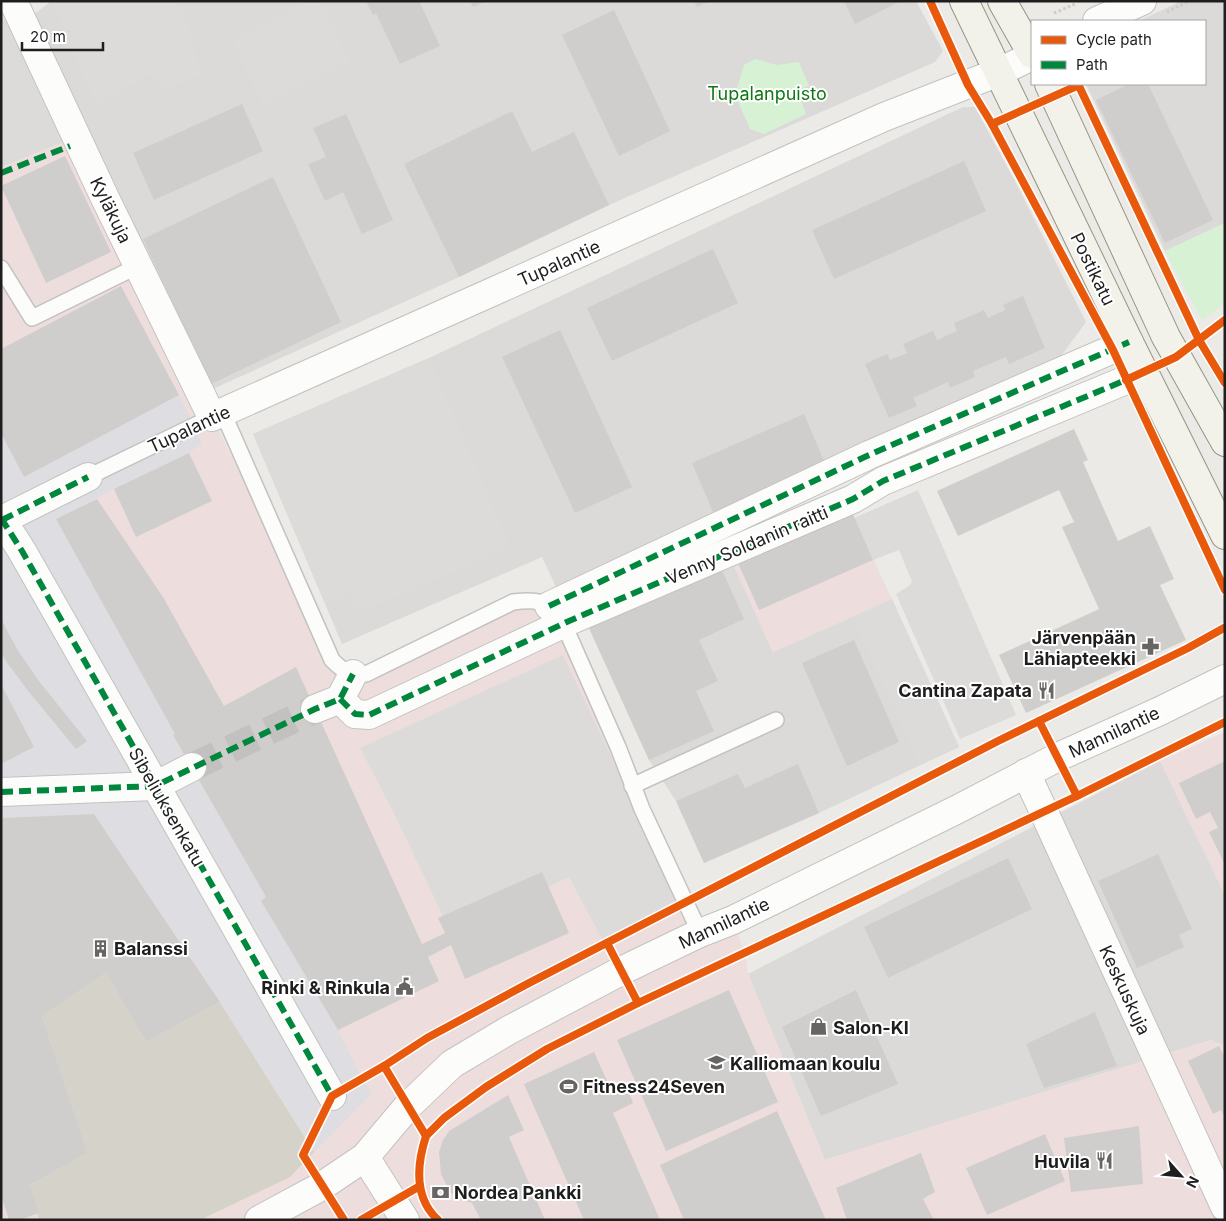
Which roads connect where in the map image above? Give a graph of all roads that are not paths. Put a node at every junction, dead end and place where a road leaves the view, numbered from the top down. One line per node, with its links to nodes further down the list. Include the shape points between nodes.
1 (13, 1): 10 (street, Kyläkuja)
2 (964, 1): 8 (street, Postikatu)
3 (1002, 1): 6 (street)
4 (1142, 1): 5 (street)
5 (1099, 20)
6 (1031, 53)
7 (1031, 56): 8 (street, Tupalantie)
8 (999, 72): 12 (street, Postikatu); 14 (street, Tupalantie, via 884,117)
9 (1049, 85): 15 (street, Postikatu, via 1166,337)
10 (138, 266): 11 (lane, via 32,318); 14 (street, Kyläkuja)
11 (1, 268)
12 (1128, 342): 18 (street, Postikatu); 19 (street, Venny Soldanin raitti, via 870,454)
13 (1126, 380): 19 (street, Venny Soldanin raitti, via 884,481 853,499)
14 (217, 415): 16 (lane, Tupalantie); 20 (lane, via 332,660 340,669)
15 (1225, 442)
16 (88, 477): 17 (street)
17 (2, 519): 27 (street, Sibeliuksenkatu)
18 (1225, 535)
19 (556, 615): 20 (lane, via 532,600 513,602 366,674); 22 (street, Venny Soldanin raitti, via 369,715 355,714); 28 (lane, via 618,747)
20 (353, 674): 22 (street)
21 (1225, 679): 26 (street, Mannilantie)
22 (340, 699): 23 (street)
23 (315, 709)
24 (776, 720): 28 (lane)
25 (192, 768): 27 (street)
26 (1026, 773): 30 (street, Mannilantie); 33 (street, Keskuskuja)
27 (155, 786): 29 (street); 31 (street, Sibeliuksenkatu)
28 (632, 786): 30 (lane)
29 (1, 792)
30 (700, 933): 32 (street, Mannilantie, via 509,1030 452,1064 408,1106)
31 (332, 1096)
32 (365, 1157): 34 (street, Mannilantie, via 322,1186); 35 (street)
33 (1225, 1207)
34 (259, 1220)
35 (405, 1220)

